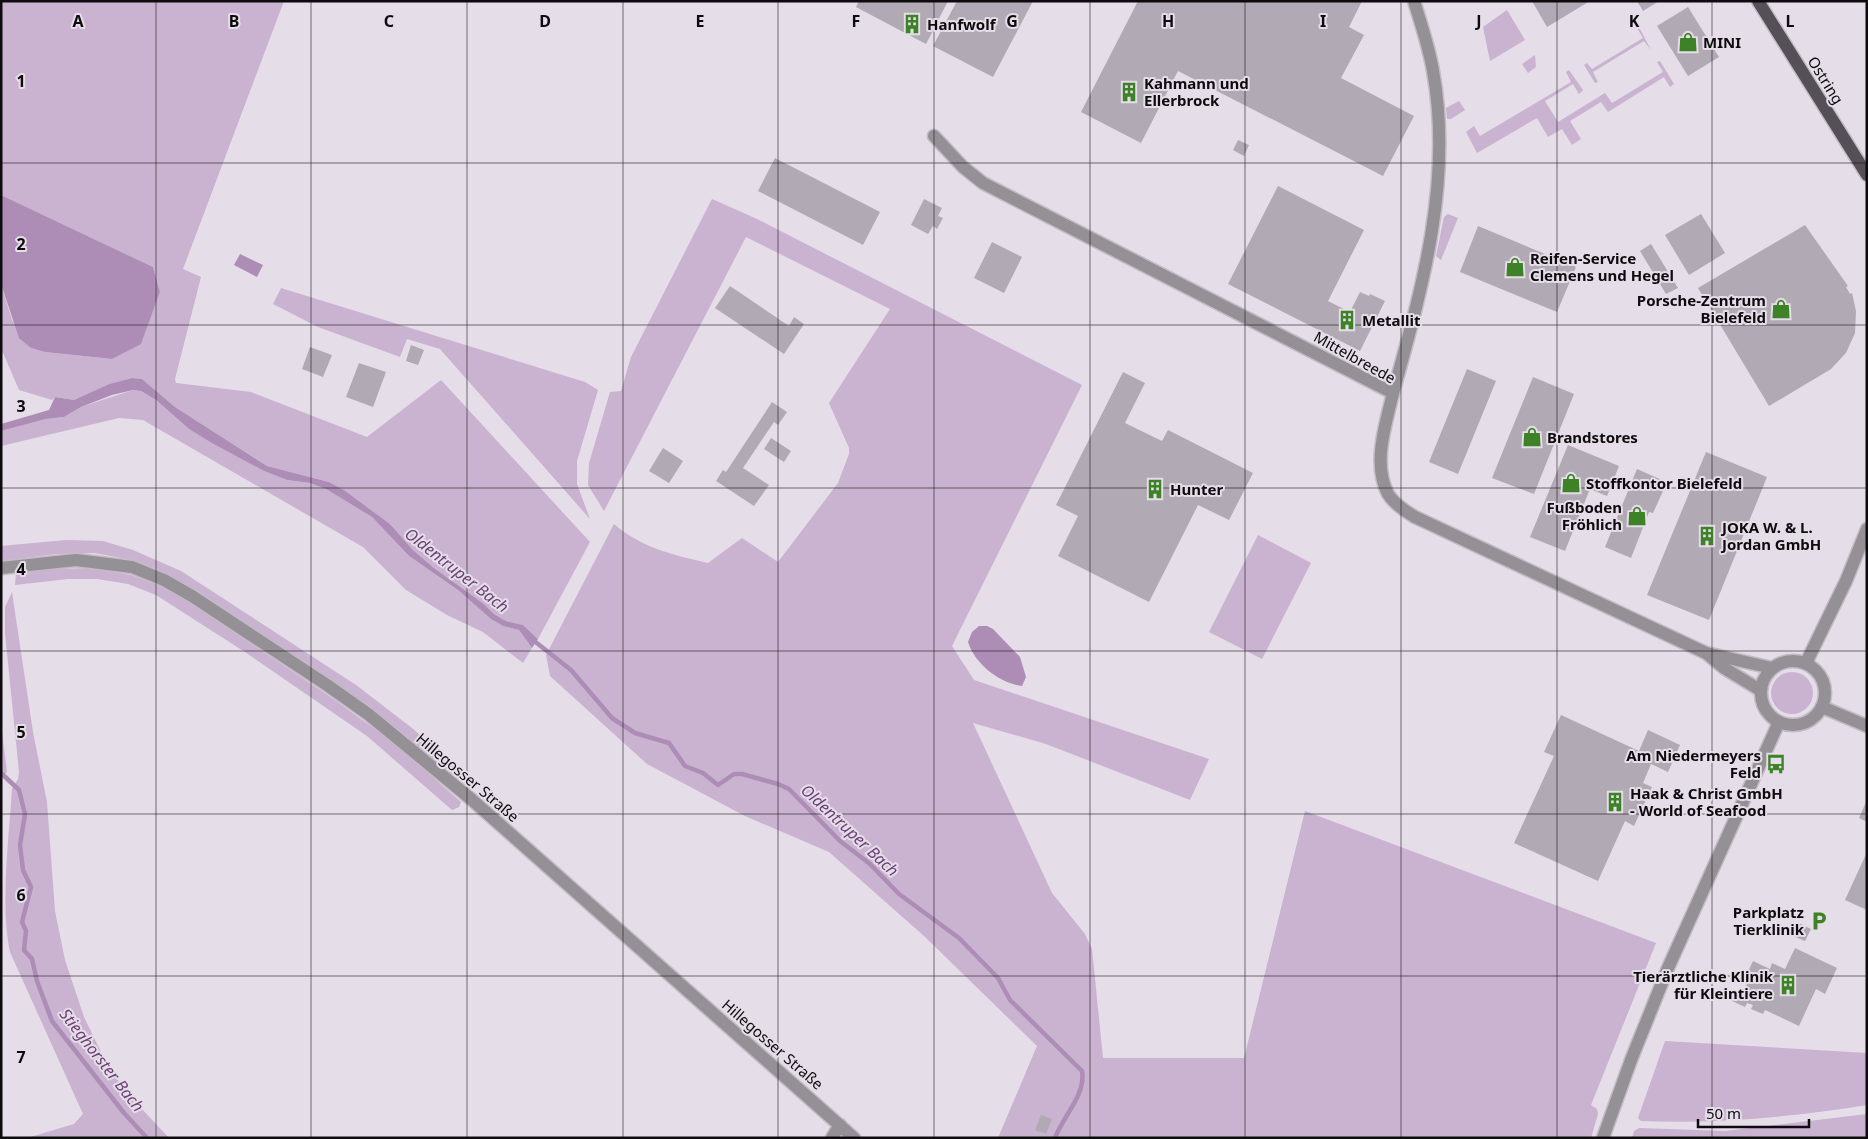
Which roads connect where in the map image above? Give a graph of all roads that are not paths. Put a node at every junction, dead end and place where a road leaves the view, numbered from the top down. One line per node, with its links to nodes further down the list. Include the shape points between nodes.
1 (1414, 1): 5 (street, via 1433,72 1438,110 1438,182 1429,251)
2 (1758, 1): 4 (main road, Ostring)
3 (934, 136): 5 (street, Mittelbreede, via 970,174 983,183)
4 (1867, 175)
5 (1393, 393): 8 (street, Mittelbreede, via 1382,444 1382,471 1388,493 1402,509 1444,532)
6 (1867, 529): 9 (street)
7 (1, 568): 15 (street, Hillegosser Straße, via 76,560 132,567 192,596 319,680 368,714 464,793)
8 (1706, 652): 10 (street); 11 (street, via 1724,668)
9 (1806, 663): 10 (street, via 1794,660); 12 (street, via 1823,681)
10 (1772, 668): 11 (street)
11 (1760, 690): 13 (street, via 1762,703)
12 (1822, 707): 13 (street, via 1804,723); 14 (street)
13 (1780, 722): 18 (street, via 1672,960)
14 (1867, 726)
15 (840, 1125): 16 (street); 17 (street, Hillegosser Straße)
16 (832, 1138)
17 (854, 1138)
18 (1603, 1138)

